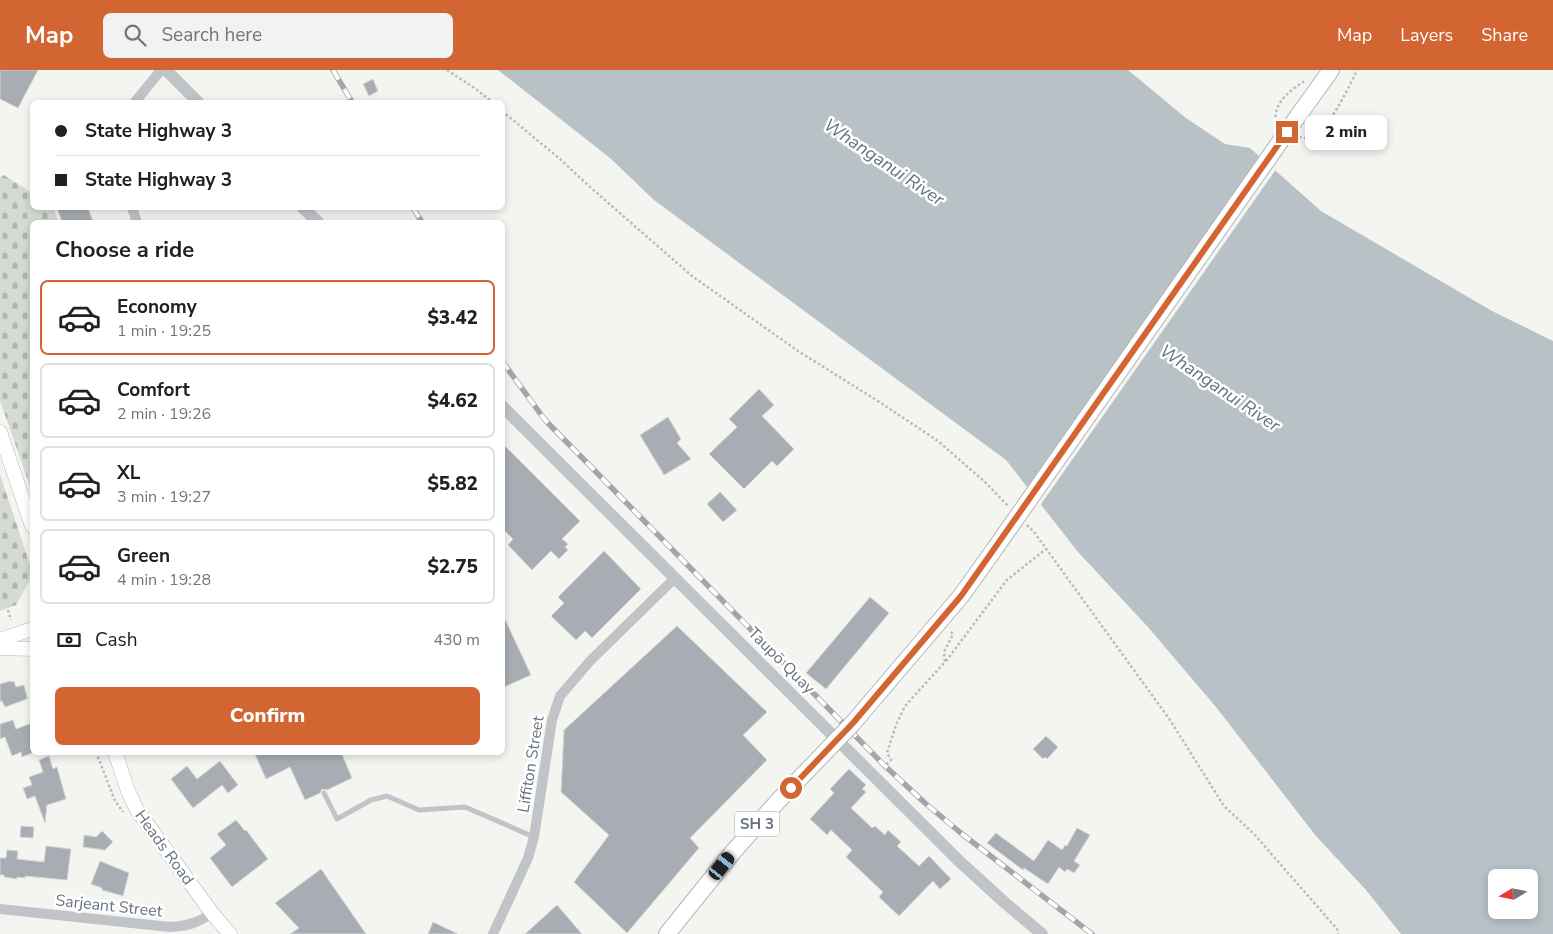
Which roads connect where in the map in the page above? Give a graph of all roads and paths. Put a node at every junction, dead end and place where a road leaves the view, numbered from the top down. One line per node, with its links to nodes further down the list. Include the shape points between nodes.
1 (161, 70): 5 (street)
2 (166, 70): 6 (street)
3 (447, 70): 7 (path)
4 (1331, 70): 34 (highway, SH 3, bridge, via 961,596 853,723 733,852)
5 (137, 100)
6 (196, 100)
7 (490, 100)
8 (505, 113): 13 (path, via 692,276 798,351 938,441)
9 (305, 210): 10 (street)
10 (316, 220)
11 (505, 409): 17 (street, Taupō Quay)
12 (0, 432): 14 (main road)
13 (1009, 507)
14 (30, 520)
15 (1022, 520): 16 (path)
16 (1046, 549): 25 (path, via 1007,580); 36 (path, via 1170,720 1224,806 1298,883)
17 (676, 578): 27 (street, Taupō Quay); 29 (street, Liffiton Street, via 560,696 548,738)
18 (8, 610): 19 (path)
19 (11, 620)
20 (30, 631): 22 (main road)
21 (950, 631): 25 (path, via 953,634 944,652)
22 (0, 640)
23 (0, 648): 24 (main road)
24 (30, 649)
25 (945, 662): 27 (path, via 905,706 887,753 891,760)
26 (116, 755): 31 (main road, Heads Road, via 137,810)
27 (875, 776): 35 (street, Taupō Quay, via 977,878)
28 (324, 793): 29 (lane, via 337,819 370,800 386,796 418,810 465,806)
29 (534, 836): 33 (street, Liffiton Street, via 528,858)
30 (0, 909): 31 (street, Sarjeant Street, via 170,927 188,926)
31 (212, 913): 32 (main road, Heads Road)
32 (230, 934)
33 (493, 934)
34 (667, 934)
35 (1042, 934)
36 (1338, 934)

